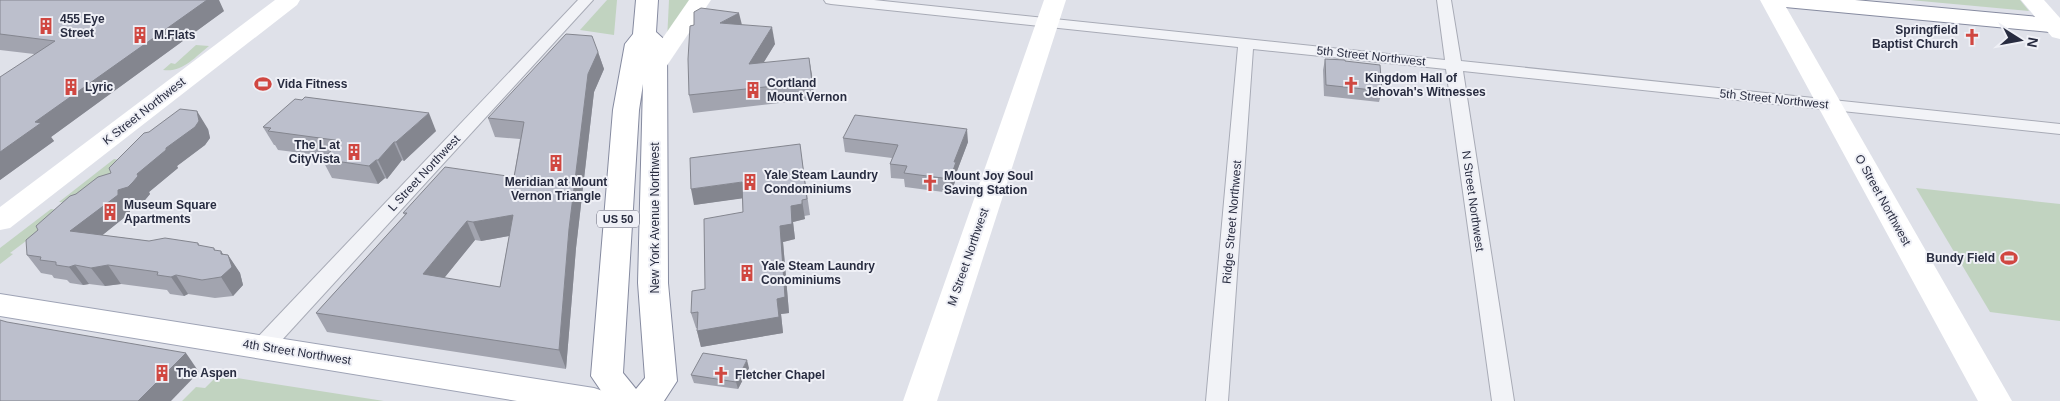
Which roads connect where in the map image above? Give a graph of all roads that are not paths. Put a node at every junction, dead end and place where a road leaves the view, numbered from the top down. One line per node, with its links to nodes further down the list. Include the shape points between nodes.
1 (288, 0): 18 (main road, K Street Northwest)
2 (586, 0): 20 (street, L Street Northwest)
3 (647, 0): 12 (main road, US 50)
4 (700, 0): 14 (main road)
5 (831, 0): 10 (street, 5th Street Northwest)
6 (1444, 0): 15 (street, N Street Northwest)
7 (1771, 0): 16 (main road, O Street Northwest)
8 (1785, 0): 11 (main road)
9 (2032, 0): 11 (main road)
10 (1051, 11): 13 (street, 5th Street Northwest); 24 (main road, M Street Northwest)
11 (2058, 27)
12 (644, 34): 14 (main road, New York Avenue Northwest / US 50, via 655,42); 22 (main road, US 50, via 636,44 626,110 607,376)
13 (1246, 43): 15 (street, 5th Street Northwest); 25 (street, Ridge Street Northwest)
14 (656, 64): 23 (main road, New York Avenue Northwest / US 50, via 653,283 661,381)
15 (1453, 64): 16 (street, 5th Street Northwest); 26 (street, N Street Northwest)
16 (1830, 105): 17 (street, 5th Street Northwest); 27 (main road, O Street Northwest)
17 (2060, 129)
18 (0, 221)
19 (0, 305): 20 (main road, 4th Street Northwest)
20 (263, 346): 21 (main road, 4th Street Northwest)
21 (594, 401)
22 (628, 401)
23 (646, 401)
24 (920, 401)
25 (1217, 401)
26 (1503, 401)
27 (1995, 401)

